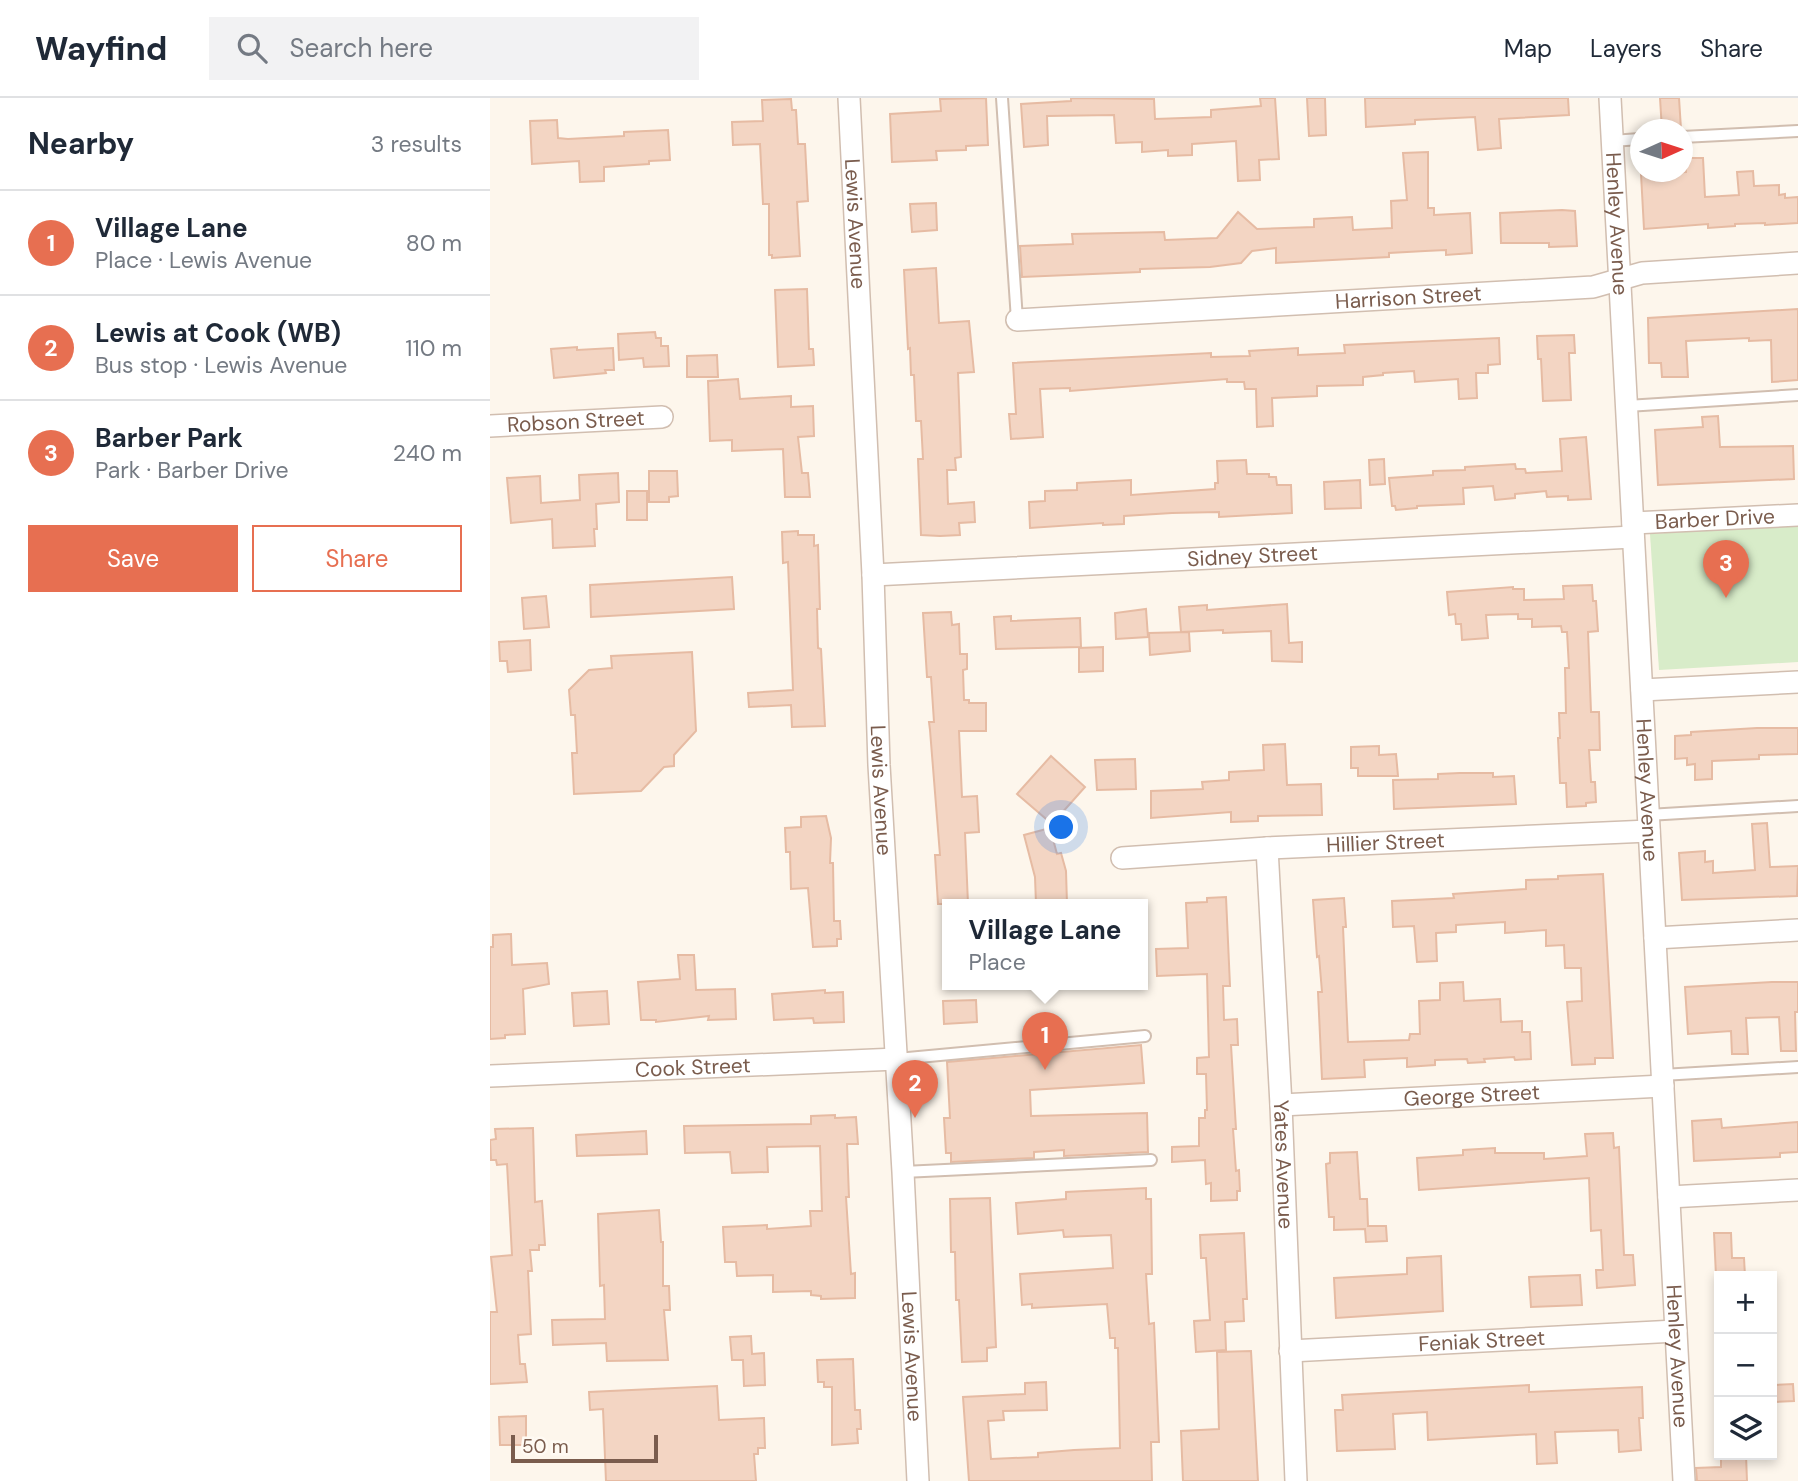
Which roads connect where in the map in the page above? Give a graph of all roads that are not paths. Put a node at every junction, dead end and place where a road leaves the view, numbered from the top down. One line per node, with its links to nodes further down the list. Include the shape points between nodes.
1 (849, 98): 17 (street, Lewis Avenue)
2 (1002, 98): 10 (lane)
3 (1610, 98): 7 (street, Henley Avenue)
4 (1798, 131): 5 (lane)
5 (1693, 136)
6 (1630, 140): 7 (lane)
7 (1612, 141): 9 (street, Henley Avenue)
8 (1798, 263): 9 (street, Harrison Street, via 1642,272)
9 (1619, 278): 10 (street, Harrison Street, via 1594,288); 12 (street, Henley Avenue)
10 (1017, 320)
11 (1798, 395): 12 (lane)
12 (1626, 406): 16 (street, Henley Avenue)
13 (662, 417): 14 (street, Robson Street)
14 (490, 426)
15 (1798, 515): 16 (street, Barber Drive)
16 (1633, 530): 17 (street, Sidney Street); 19 (street, Henley Avenue)
17 (873, 575): 27 (street, Lewis Avenue)
18 (1798, 682): 19 (street)
19 (1642, 690): 21 (street, Henley Avenue)
20 (1798, 806): 21 (lane)
21 (1649, 823): 22 (street, Hillier Street); 25 (street, Henley Avenue)
22 (1267, 848): 23 (street, Hillier Street); 31 (street, Yates Avenue)
23 (1122, 858)
24 (1798, 930): 25 (street)
25 (1655, 937): 30 (street, Henley Avenue)
26 (1145, 1036): 27 (lane)
27 (897, 1059): 29 (street, Cook Street); 33 (street, Lewis Avenue)
28 (1798, 1067): 30 (lane)
29 (490, 1076)
30 (1662, 1081): 31 (street, George Street); 35 (street, Henley Avenue)
31 (1281, 1105): 37 (street, Yates Avenue)
32 (1151, 1160): 33 (lane)
33 (904, 1171): 38 (street, Lewis Avenue)
34 (1798, 1190): 35 (street)
35 (1669, 1197): 36 (street, Henley Avenue)
36 (1676, 1331): 37 (street, Feniak Street); 40 (street, Henley Avenue)
37 (1290, 1351): 39 (street, Yates Avenue)
38 (918, 1481)
39 (1296, 1481)
40 (1684, 1481)

